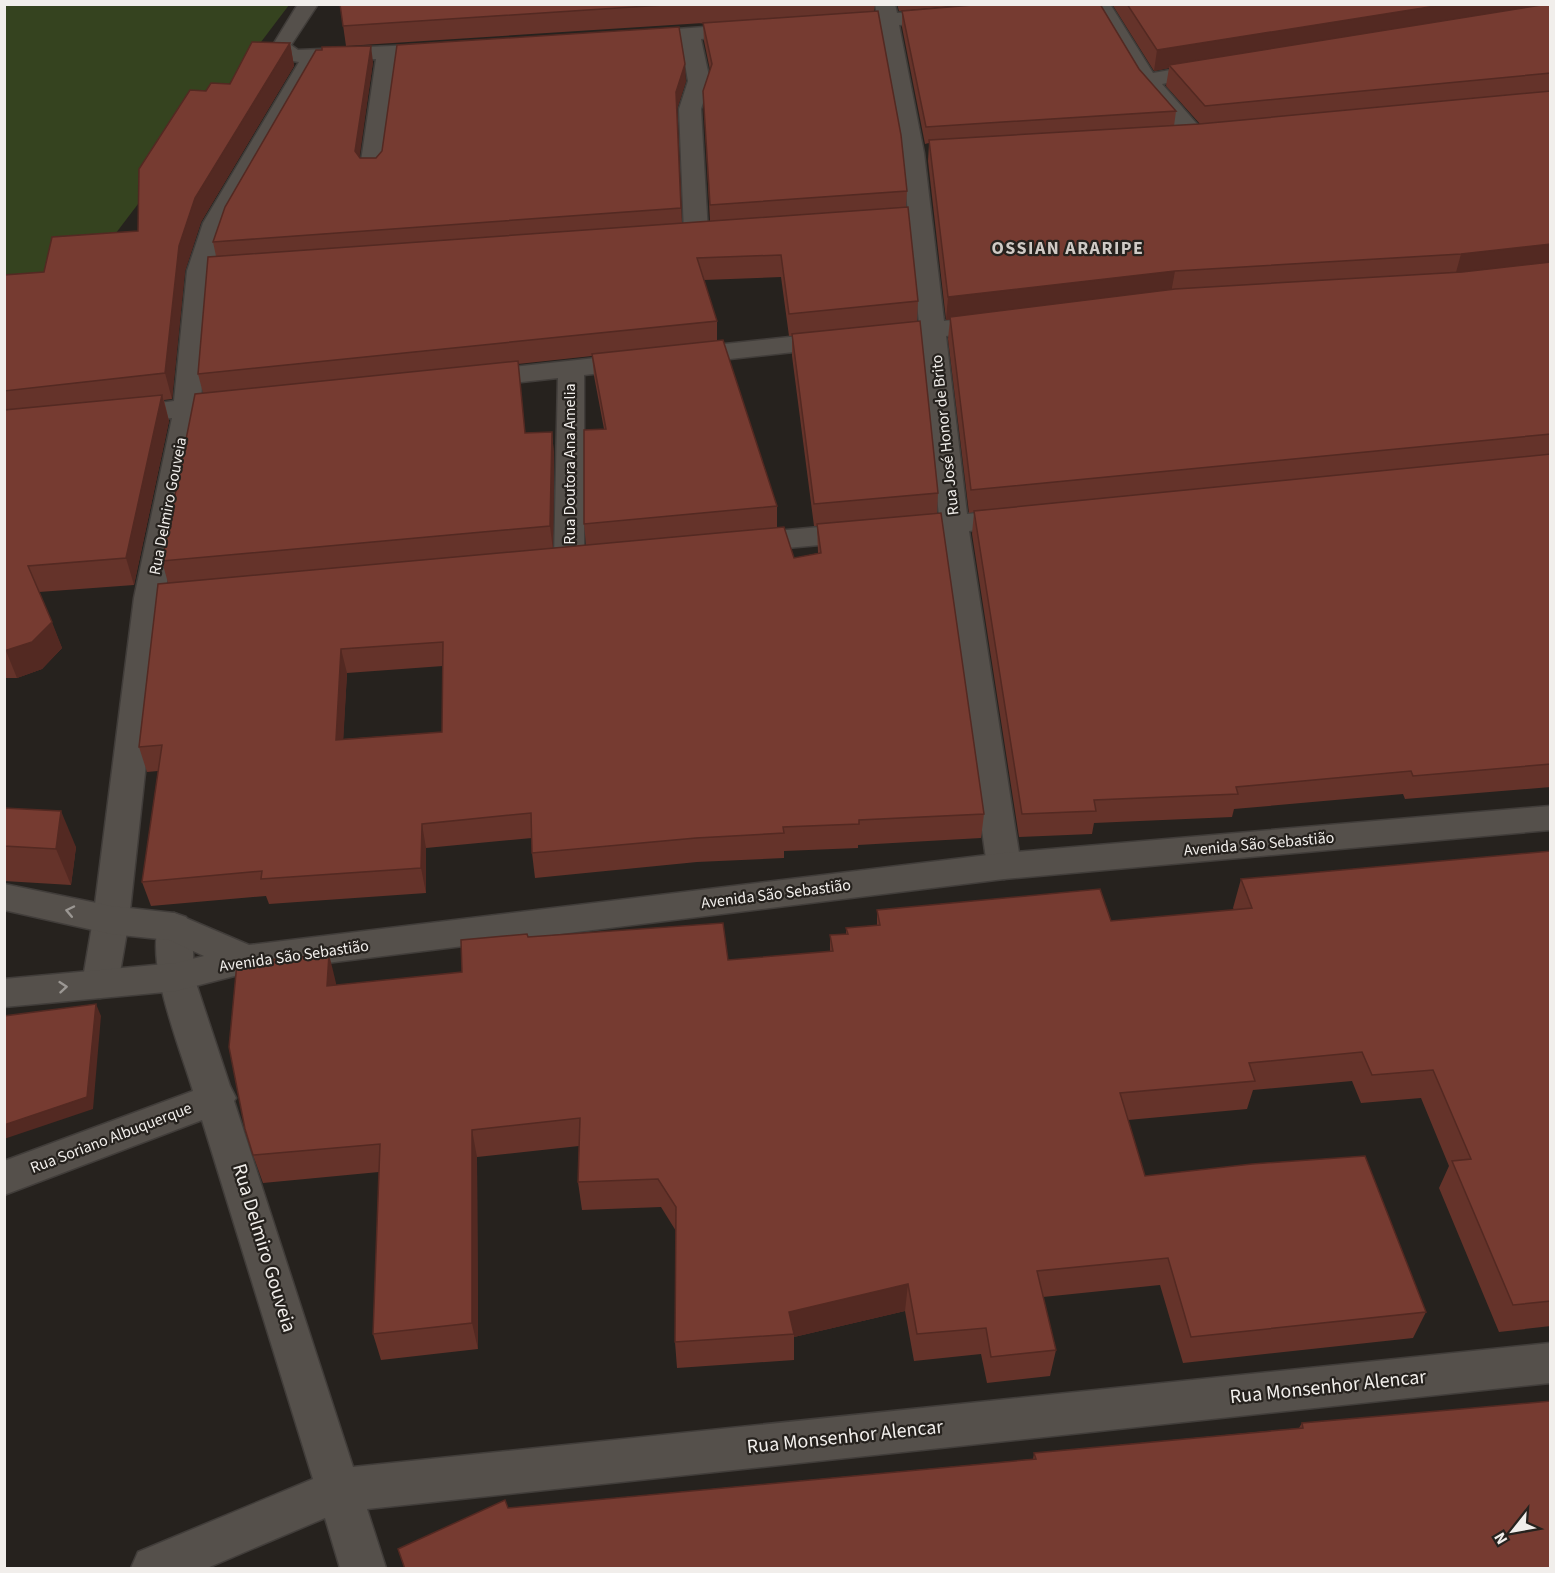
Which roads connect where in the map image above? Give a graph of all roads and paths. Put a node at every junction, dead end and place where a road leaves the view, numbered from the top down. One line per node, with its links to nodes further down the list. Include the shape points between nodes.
1 (308, 4): 12 (street, via 281,45)
2 (1099, 4): 3 (street); 14 (street)
3 (1075, 6)
4 (886, 12): 5 (street); 6 (street); 21 (street, Rua José Honor de Brito, via 925,153 908,219)
5 (970, 14)
6 (818, 25)
7 (772, 28): 8 (street)
8 (690, 34): 9 (street); 19 (street, via 699,81 690,109)
9 (609, 39)
10 (457, 49): 11 (street)
11 (387, 53): 12 (street); 18 (street)
12 (303, 56): 25 (street, Rua Delmiro Gouveia, via 215,223 211,271)
13 (1228, 67): 14 (street)
14 (1147, 80): 16 (street)
15 (1219, 134): 16 (street)
16 (1195, 136): 17 (street)
17 (1172, 137)
18 (371, 168)
19 (696, 233)
20 (1017, 320): 21 (street)
21 (934, 331): 22 (street); 28 (street, Rua José Honor de Brito)
22 (571, 370): 23 (street); 30 (street, Rua Doutora Ana Amelia)
23 (454, 381)
24 (257, 401): 25 (street)
25 (187, 408): 26 (street); 32 (street, Rua Delmiro Gouveia)
26 (96, 418)
27 (1050, 515): 28 (street)
28 (954, 525): 29 (street); 34 (street, Rua José Honor de Brito)
29 (721, 545)
30 (569, 559)
31 (231, 591): 32 (street)
32 (149, 598): 36 (street, Rua Delmiro Gouveia)
33 (1551, 818): 34 (street, Avenida São Sebastião)
34 (1004, 866): 38 (street, Avenida São Sebastião)
35 (4, 897): 36 (street, one-way to 35)
36 (111, 920): 37 (street); 40 (street, Rua Delmiro Gouveia)
37 (174, 927): 38 (street); 39 (street, Rua Delmiro Gouveia)
38 (246, 959): 39 (street, Avenida São Sebastião)
39 (176, 976): 40 (street, Avenida São Sebastião); 42 (street, Rua Delmiro Gouveia)
40 (100, 984): 41 (street, Avenida São Sebastião, one-way to 40)
41 (4, 993)
42 (217, 1098): 43 (street, Rua Soriano Albuquerque); 45 (street, Rua Delmiro Gouveia)
43 (4, 1178)
44 (1551, 1363): 45 (street, Rua Monsenhor Alencar)
45 (339, 1490): 46 (street, Rua Monsenhor Alencar); 47 (street, Rua Delmiro Gouveia)
46 (154, 1569)
47 (363, 1569)

